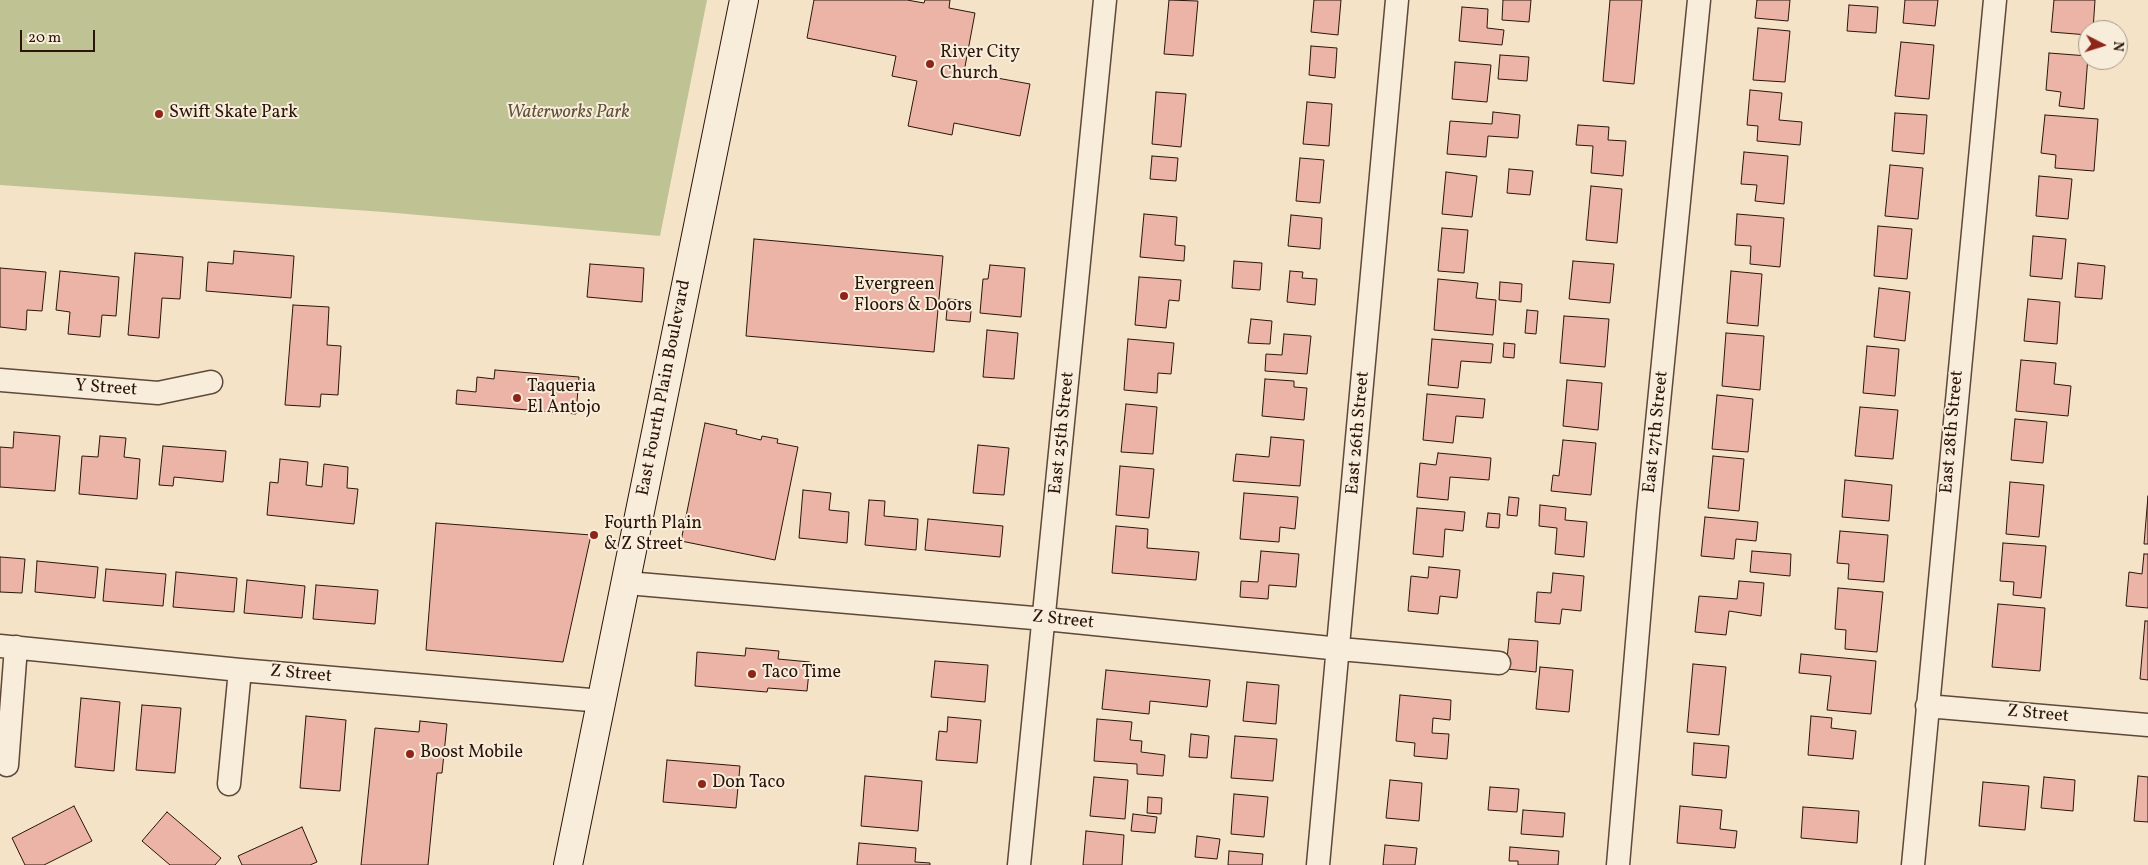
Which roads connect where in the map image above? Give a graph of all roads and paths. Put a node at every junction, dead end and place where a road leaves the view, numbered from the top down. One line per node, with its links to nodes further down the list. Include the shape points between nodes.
1 (744, 0): 8 (main road, East Fourth Plain Boulevard)
2 (1106, 0): 9 (street, East 25th Street)
3 (1397, 0): 11 (street, East 26th Street)
4 (1699, 0): 22 (street, East 27th Street, via 1648,514)
5 (1995, 0): 15 (street, East 28th Street)
6 (0, 380): 7 (street, Y Street, via 158,393)
7 (211, 382)
8 (627, 583): 9 (street, Z Street); 14 (main road, East Fourth Plain Boulevard)
9 (1045, 619): 11 (street, Z Street); 20 (street, East 25th Street)
10 (8, 647): 13 (street, Z Street); 17 (street)
11 (1340, 650): 12 (street, Z Street); 21 (street, East 26th Street)
12 (1499, 663)
13 (240, 670): 14 (street, Z Street); 18 (street)
14 (602, 701): 19 (main road, East Fourth Plain Boulevard)
15 (1927, 706): 16 (street, Z Street); 23 (street, East 28th Street)
16 (2148, 725)
17 (7, 764)
18 (230, 784)
19 (568, 865)
20 (1019, 865)
21 (1318, 865)
22 (1618, 865)
23 (1913, 865)

